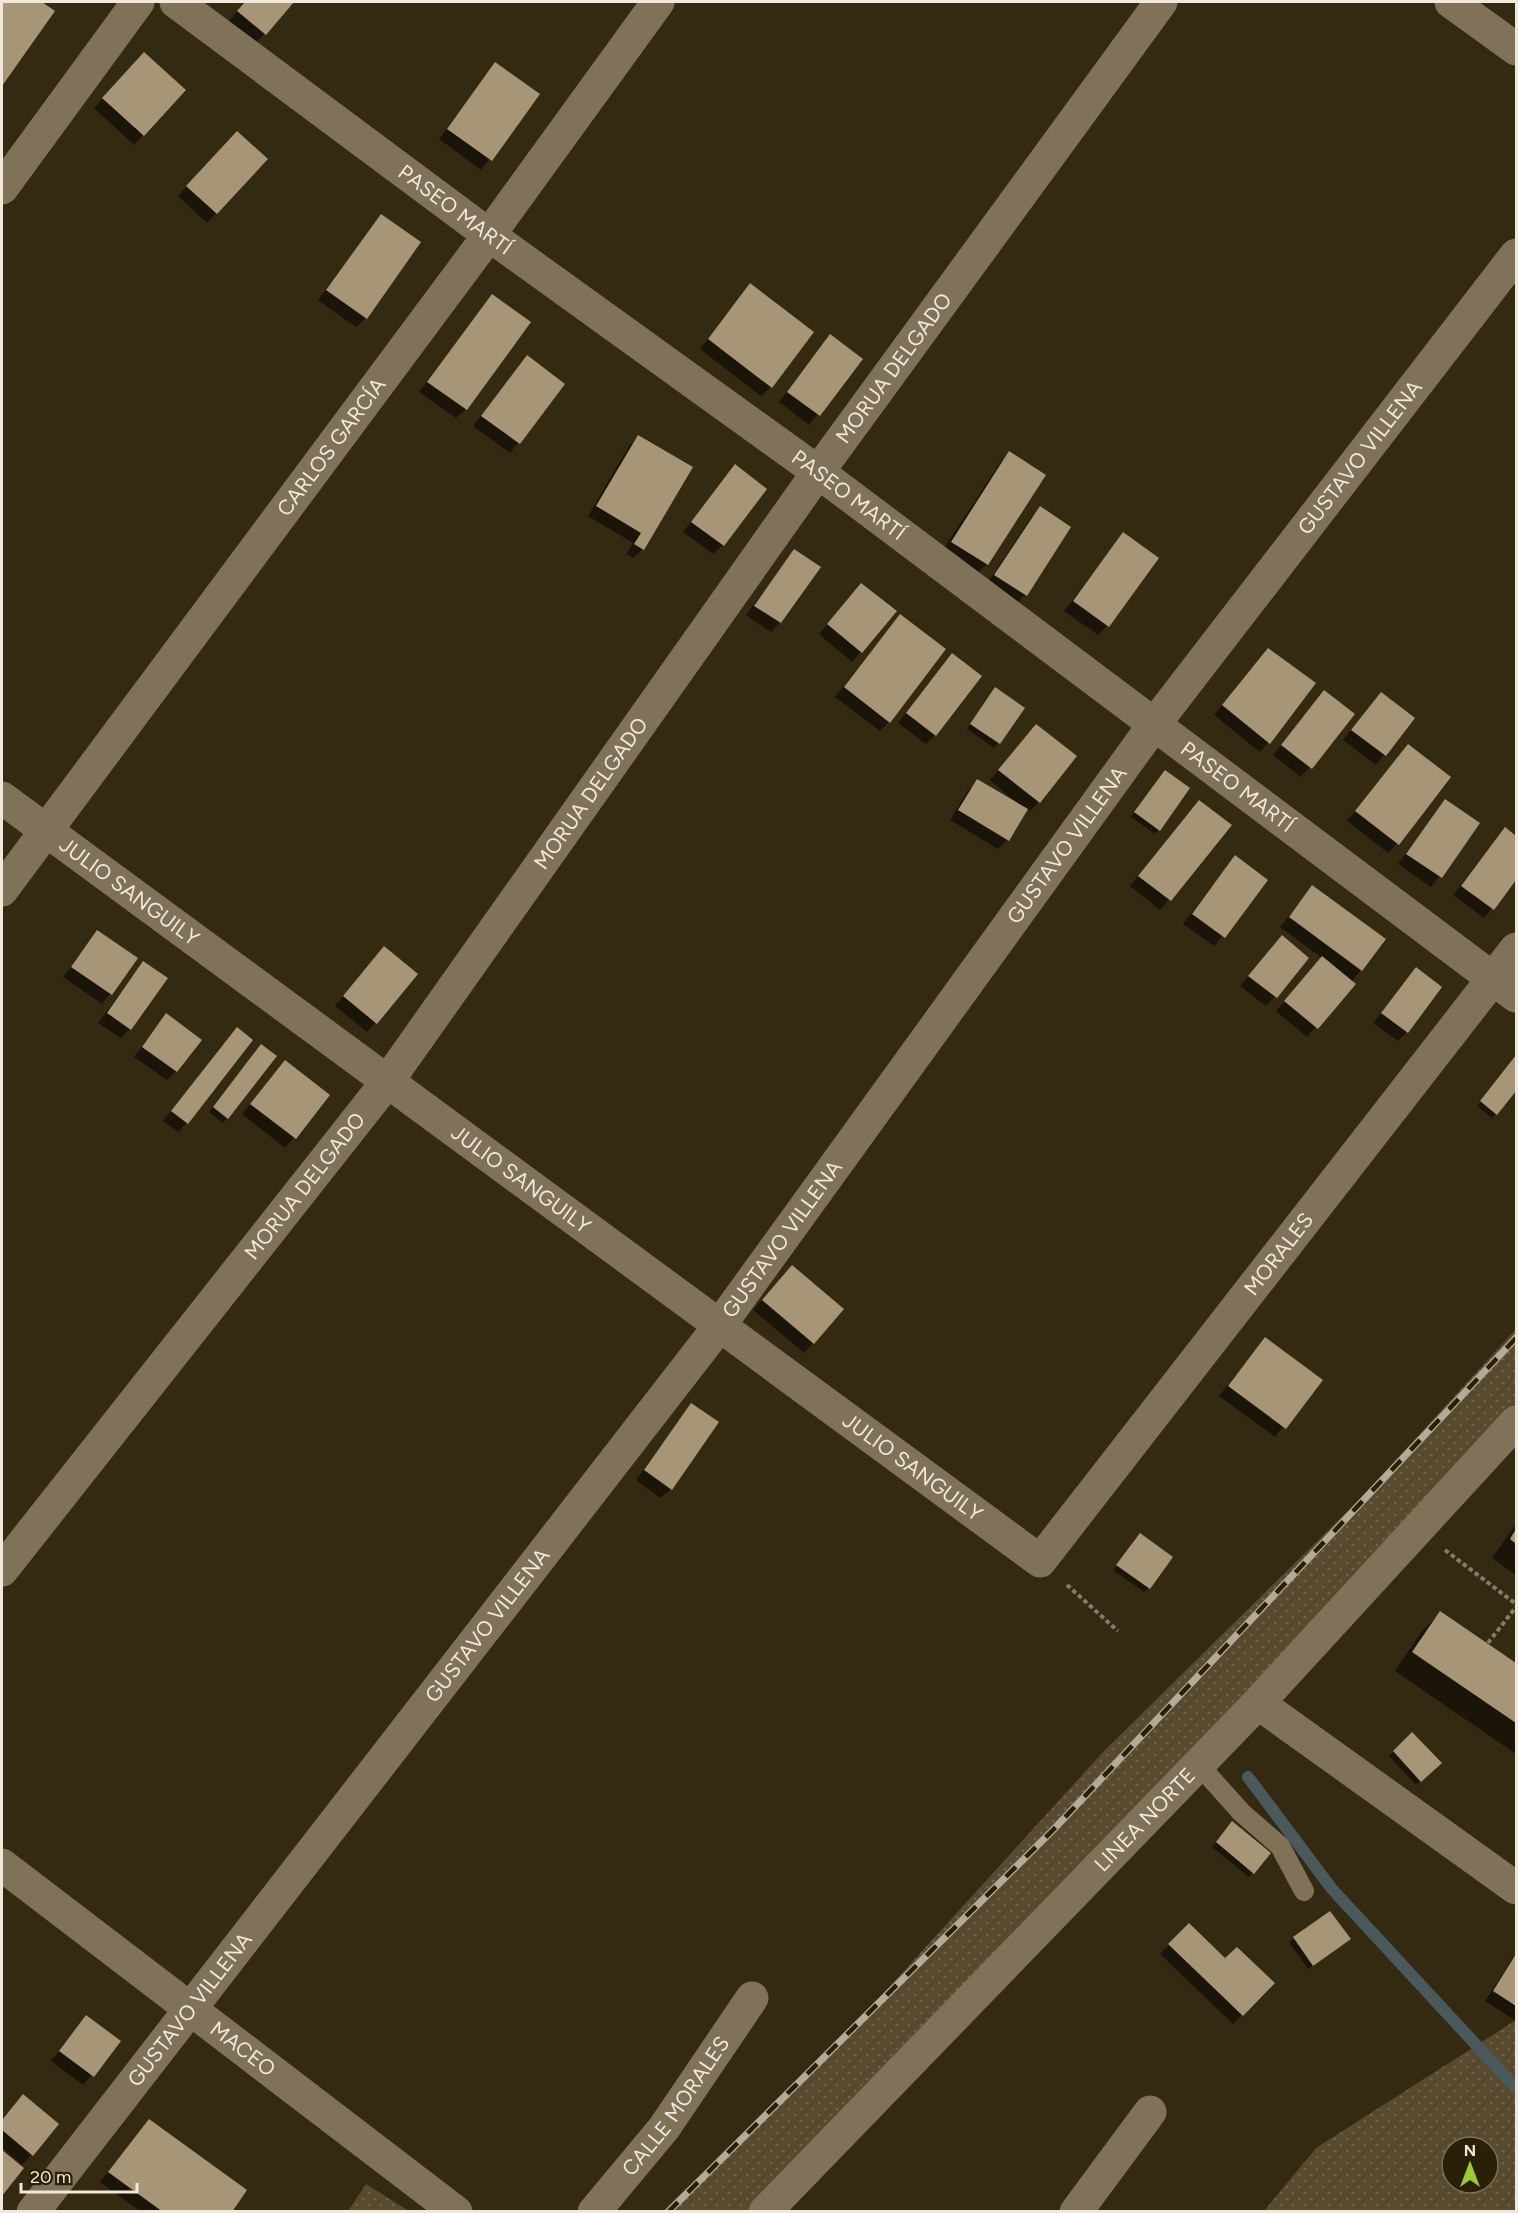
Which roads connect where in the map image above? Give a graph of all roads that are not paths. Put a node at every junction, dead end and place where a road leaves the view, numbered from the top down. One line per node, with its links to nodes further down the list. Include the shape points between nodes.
1 (138, 2): 7 (street)
2 (176, 2): 8 (street, PASEO MARTÍ)
3 (658, 2): 8 (street, CARLOS GARCÍA)
4 (1161, 2): 10 (street, MORUA DELGADO)
5 (1451, 2): 6 (street)
6 (1516, 49)
7 (2, 188)
8 (489, 235): 10 (street, PASEO MARTÍ); 13 (street, CARLOS GARCÍA)
9 (1516, 255): 11 (street, GUSTAVO VILLENA)
10 (818, 472): 11 (street, PASEO MARTÍ); 17 (street, MORUA DELGADO)
11 (1153, 726): 16 (street, PASEO MARTÍ); 18 (street, GUSTAVO VILLENA)
12 (2, 798): 13 (street, JULIO SANGUILY)
13 (45, 830): 14 (street, CARLOS GARCÍA); 17 (street, JULIO SANGUILY)
14 (2, 890)
15 (1516, 949): 16 (street, MORALES)
16 (1505, 988): 20 (street, MORALES)
17 (387, 1082): 18 (street, JULIO SANGUILY); 21 (street, MORUA DELGADO)
18 (720, 1325): 20 (street, JULIO SANGUILY); 28 (street, GUSTAVO VILLENA)
19 (1516, 1422): 22 (street, LINEA NORTE)
20 (1040, 1561)
21 (2, 1570)
22 (1258, 1703): 23 (street, LINEA NORTE); 25 (street)
23 (1198, 1764): 26 (lane, via 1242,1813 1280,1846); 33 (street, LINEA NORTE)
24 (2, 1865): 28 (street, MACEO)
25 (1516, 1888)
26 (1304, 1891)
27 (752, 1998): 32 (street, CALLE MORALES, via 663,2128)
28 (190, 2009): 30 (street, GUSTAVO VILLENA); 31 (street, MACEO)
29 (1150, 2112): 34 (street)
30 (33, 2211)
31 (456, 2211)
32 (594, 2211)
33 (765, 2211)
34 (1076, 2211)

